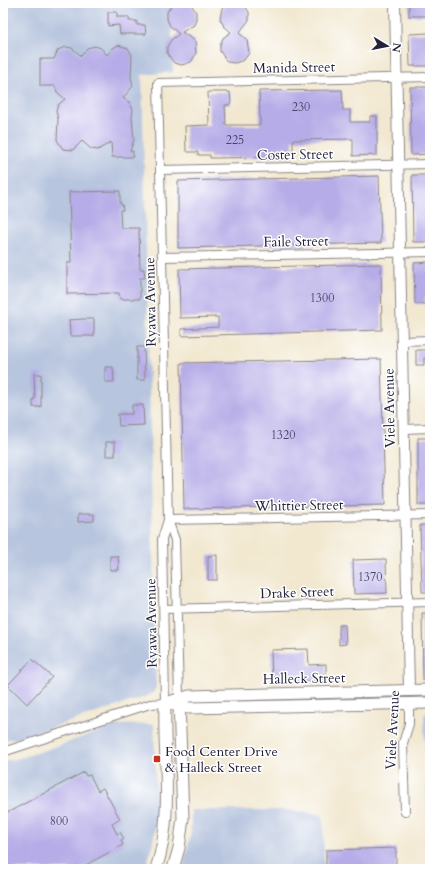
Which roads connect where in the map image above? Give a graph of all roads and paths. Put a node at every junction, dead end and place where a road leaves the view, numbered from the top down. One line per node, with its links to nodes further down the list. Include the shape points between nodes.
1 (395, 3): 3 (street, Viele Avenue)
2 (430, 77): 3 (street, Manida Street)
3 (396, 78): 4 (street, Manida Street); 6 (street, Viele Avenue)
4 (158, 83): 7 (street, Ryawa Avenue)
5 (430, 164): 6 (street, Coster Street)
6 (398, 165): 7 (street, Coster Street); 8 (street, Viele Avenue)
7 (160, 170): 10 (street, Ryawa Avenue)
8 (400, 252): 9 (street, Faile Street); 10 (street, Faile Street); 12 (street, Viele Avenue)
9 (430, 252)
10 (162, 258): 17 (street, Ryawa Avenue)
11 (430, 340): 12 (street)
12 (402, 341): 13 (street, Viele Avenue)
13 (404, 428): 14 (street); 15 (street, Viele Avenue)
14 (430, 428)
15 (406, 515): 16 (street, Whittier Street); 17 (street, Whittier Street); 18 (street, Viele Avenue)
16 (430, 515)
17 (168, 520): 20 (street, Ryawa Avenue, via 175,540); 21 (street, Ryawa Avenue, via 162,539)
18 (408, 602): 19 (street, Drake Street); 20 (street, Drake Street); 22 (street, Viele Avenue)
19 (430, 602)
20 (176, 608): 21 (street, Drake Street); 24 (street, Ryawa Avenue)
21 (164, 609): 25 (street, Ryawa Avenue)
22 (409, 690): 23 (main road, Halleck Street); 24 (main road, Halleck Street, via 189,696); 26 (main road, Viele Avenue)
23 (430, 690)
24 (180, 702): 25 (main road); 26 (main road, Halleck Street, via 189,708); 31 (main road, via 183,818 180,848)
25 (165, 703): 28 (street, via 150,704); 30 (main road, via 166,818 163,844)
26 (409, 703): 27 (main road, Halleck Street); 29 (street, Viele Avenue, via 409,724 403,743)
27 (430, 703)
28 (3, 752)
29 (404, 812)
30 (156, 869)
31 (173, 869)

